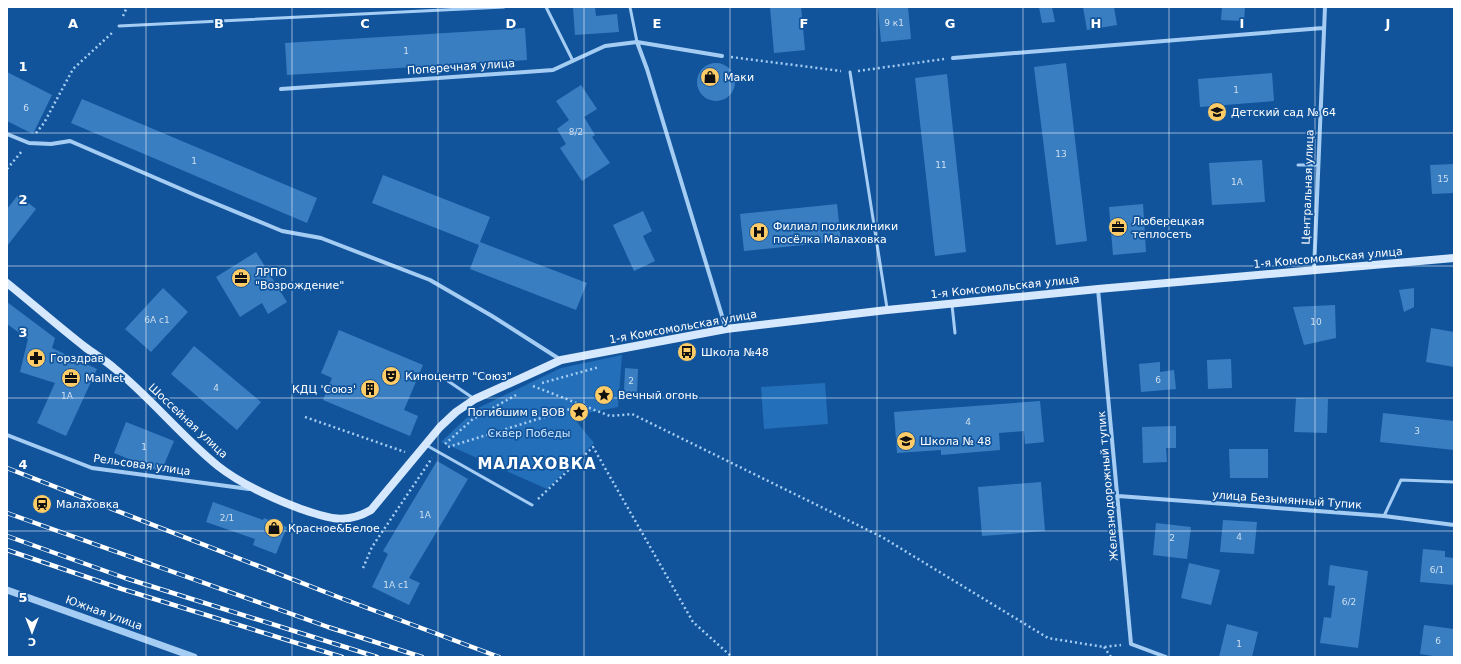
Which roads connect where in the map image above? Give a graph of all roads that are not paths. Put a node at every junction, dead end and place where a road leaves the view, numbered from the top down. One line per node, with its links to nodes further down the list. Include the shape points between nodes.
1 (504, 7): 5 (lane)
2 (546, 7): 10 (lane)
3 (630, 7): 7 (lane)
4 (1325, 7): 6 (street, Центральная улица)
5 (119, 26)
6 (1323, 28): 9 (street); 15 (street, Центральная улица)
7 (637, 42): 8 (street, Поперечная улица); 10 (street, Поперечная улица, via 605,46); 22 (street)
8 (722, 56)
9 (953, 58)
10 (573, 61): 12 (street, Поперечная улица, via 553,70)
11 (850, 72): 21 (lane)
12 (281, 89)
13 (7, 134): 24 (street, via 29,144 70,141 282,231 321,238 430,280)
14 (1298, 165): 15 (lane)
15 (1318, 165): 17 (street, Центральная улица)
16 (1454, 258): 17 (main road, 1-я Комсомольская улица)
17 (1314, 271): 19 (main road, 1-я Комсомольская улица)
18 (7, 284): 30 (main road, Шоссейная улица, via 114,368 218,466)
19 (1098, 288): 20 (main road, 1-я Комсомольская улица); 31 (street, Железнодорожный тупик)
20 (951, 304): 21 (main road, 1-я Комсомольская улица); 23 (lane)
21 (887, 310): 22 (main road, 1-я Комсомольская улица)
22 (726, 329): 24 (main road, 1-я Комсомольская улица)
23 (955, 333)
24 (561, 360): 26 (main road, Шоссейная улица)
25 (448, 381): 26 (lane)
26 (475, 399): 28 (main road, Шоссейная улица, via 440,427)
27 (7, 435): 30 (street, Рельсовая улица, via 92,468)
28 (426, 445): 30 (main road, Шоссейная улица, via 371,510 360,516 348,519 332,518 288,504); 32 (lane)
29 (1454, 482): 33 (lane, via 1401,480)
30 (256, 490)
31 (1118, 496): 33 (street, улица Безымянный Тупик); 37 (street, Железнодорожный тупик, via 1131,644)
32 (532, 505)
33 (1384, 516): 34 (street, улица Безымянный Тупик)
34 (1454, 525)
35 (7, 590): 36 (street, Южная улица)
36 (194, 657)
37 (1166, 657)

